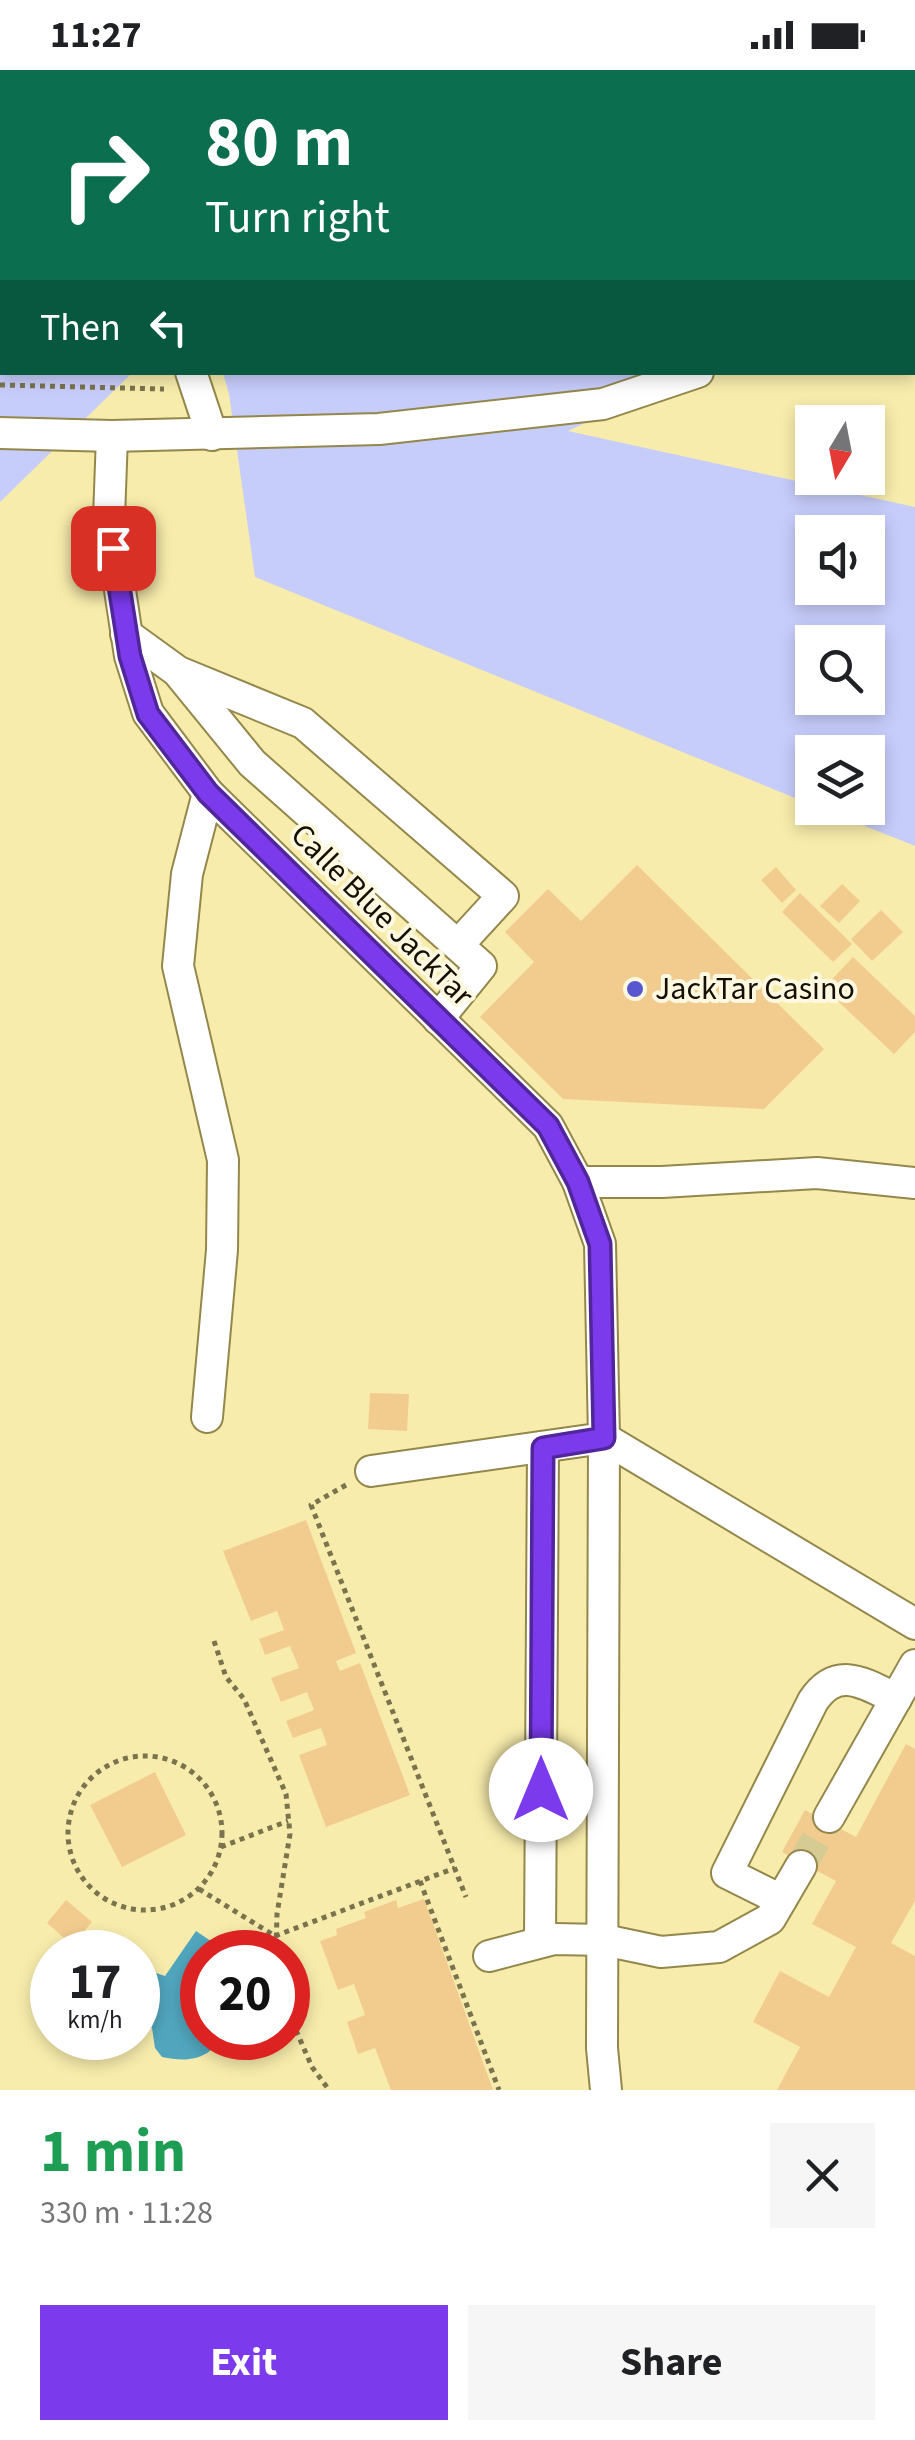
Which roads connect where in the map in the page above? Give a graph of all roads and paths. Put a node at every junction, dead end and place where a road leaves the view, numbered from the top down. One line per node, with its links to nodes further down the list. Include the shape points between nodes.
1 (689, 375): 5 (street, via 566,411 379,429)
2 (194, 381): 3 (path); 5 (street)
3 (0, 384)
4 (0, 433): 6 (street)
5 (212, 435): 6 (street)
6 (112, 436): 7 (street, Calle Blue JackTar, via 109,518)
7 (126, 634): 8 (street); 9 (street, Calle Blue JackTar, via 148,714)
8 (177, 671): 10 (street, via 252,763); 10 (street, via 302,723 503,896)
9 (208, 793): 11 (street, Calle Blue JackTar); 14 (street, via 187,874 178,966 223,1160)
10 (458, 945): 11 (street, via 481,966)
11 (438, 1019): 12 (street, Calle Blue JackTar, via 548,1126)
12 (578, 1182): 13 (street, via 817,1173); 15 (street, Calle Blue JackTar, via 600,1244)
13 (915, 1183)
14 (206, 1417)
15 (604, 1438): 16 (street); 18 (street); 34 (street, Calle Blue JackTar)
16 (543, 1448): 17 (street); 35 (street)
17 (372, 1471): 26 (path, via 311,1505)
18 (915, 1624)
19 (214, 1641): 23 (path, via 286,1794)
20 (915, 1665): 21 (street)
21 (896, 1699): 22 (street); 30 (street, via 839,1679 813,1701 727,1873)
22 (828, 1817)
23 (288, 1821): 24 (path); 32 (path)
24 (221, 1848): 28 (path); 28 (path, via 220,1813 210,1791 172,1760 120,1760 79,1792 68,1842 91,1889 112,1904 138,1910 164,1909)
25 (801, 1866): 30 (street)
26 (454, 1868): 27 (path); 29 (path)
27 (420, 1881): 33 (path); 39 (path)
28 (198, 1889): 31 (path)
29 (466, 1897)
30 (781, 1900): 34 (street, via 770,1920 720,1947 661,1952)
31 (264, 1930)
32 (275, 1930)
33 (290, 1930)
34 (604, 1940): 35 (street); 40 (street, Calle Blue JackTar)
35 (540, 1942): 36 (street)
36 (488, 1956)
37 (309, 2060): 38 (path)
38 (329, 2090)
39 (499, 2090)
40 (606, 2090)

